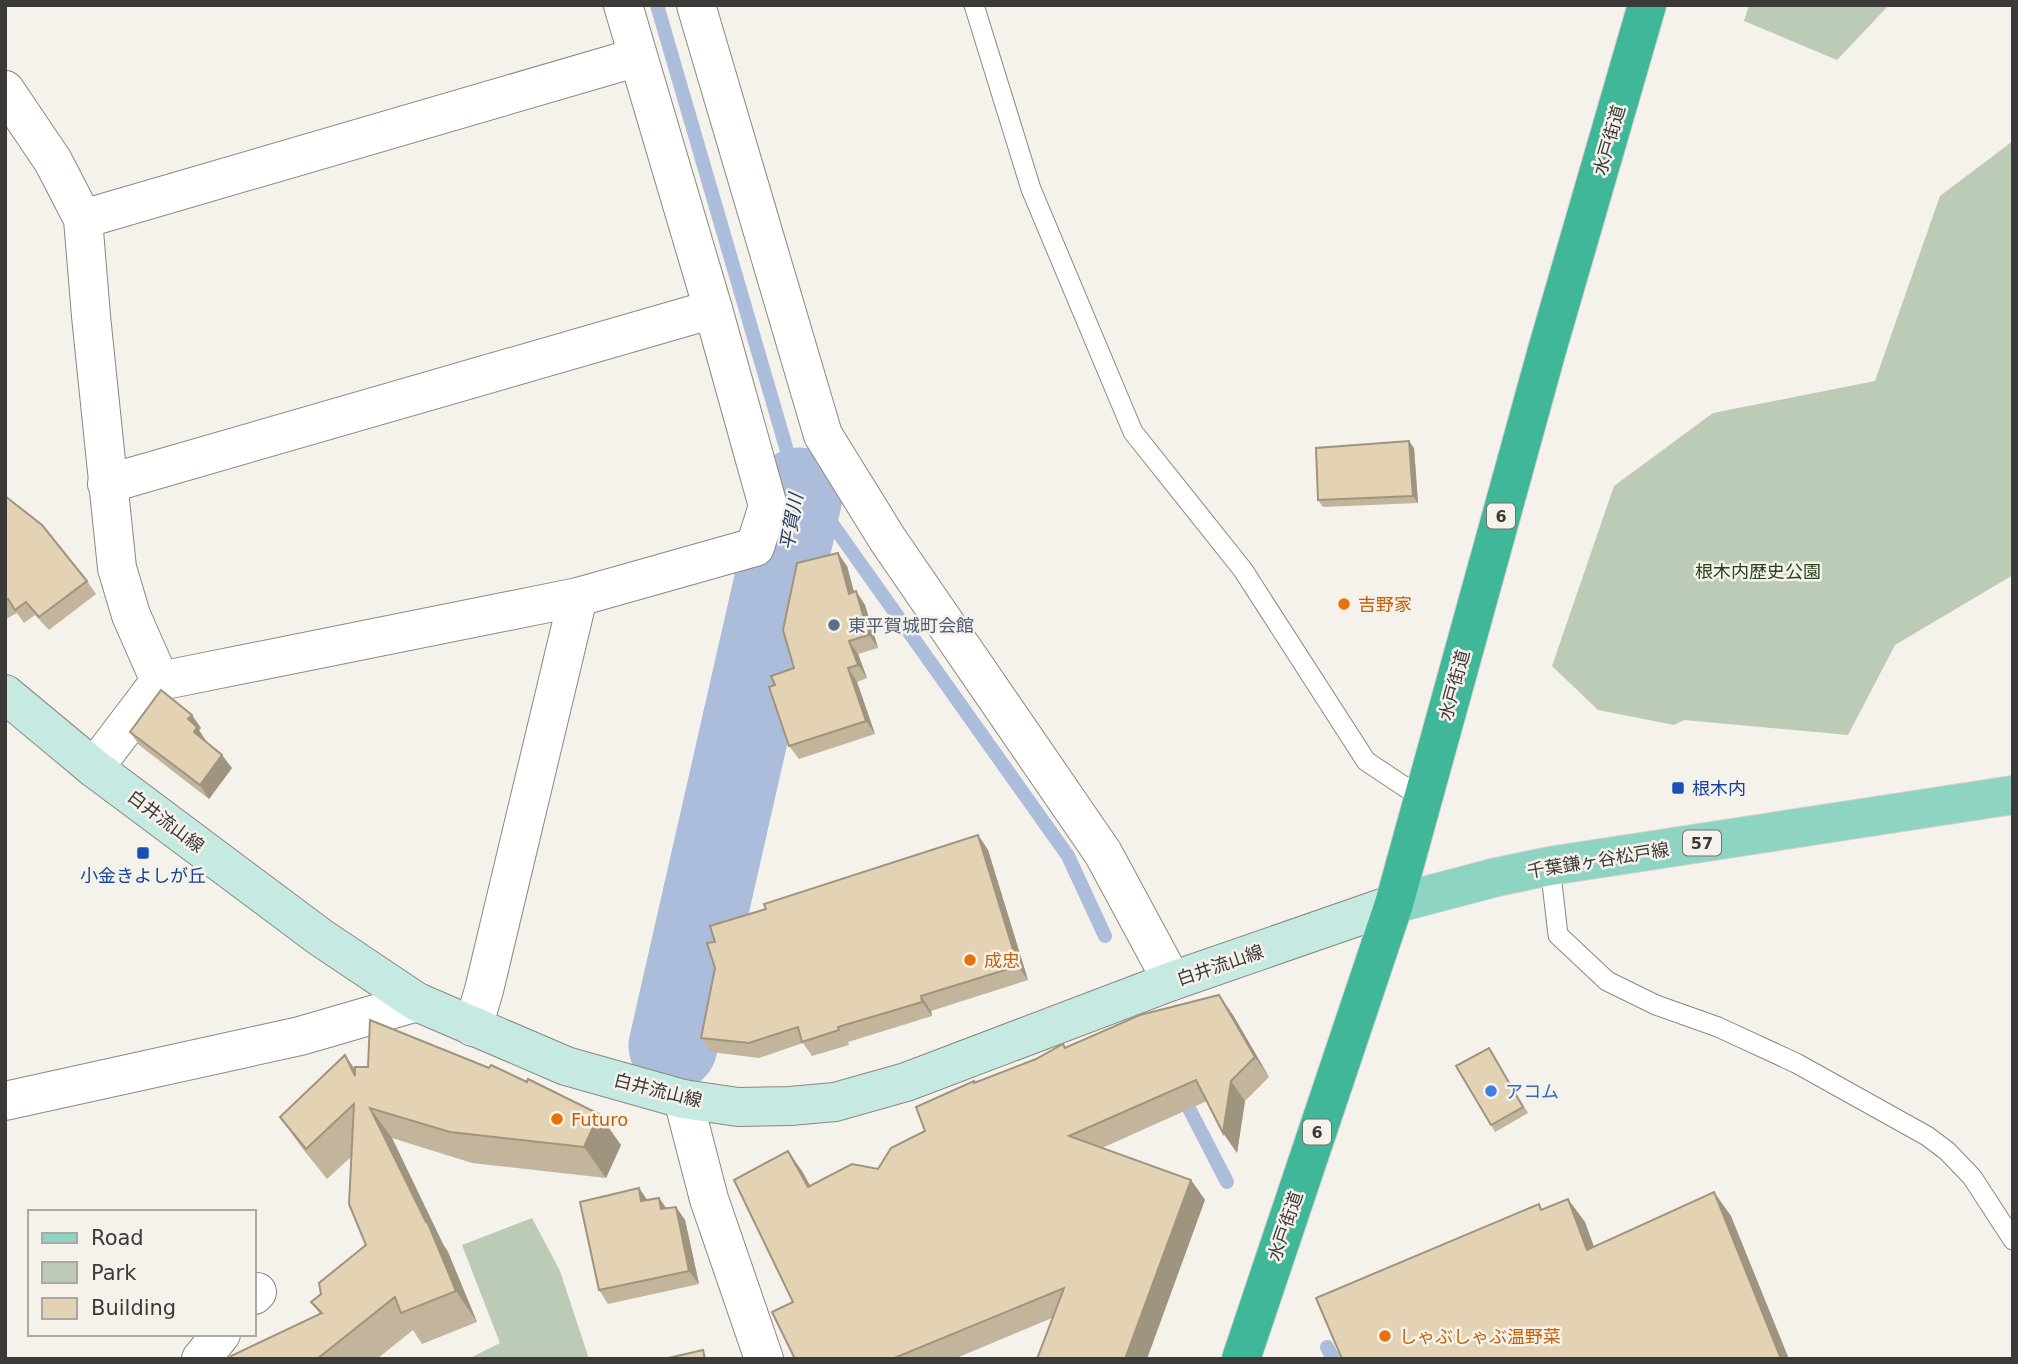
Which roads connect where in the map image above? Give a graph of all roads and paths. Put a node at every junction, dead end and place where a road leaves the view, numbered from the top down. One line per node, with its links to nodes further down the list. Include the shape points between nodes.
1 (623, 5): 5 (street)
2 (696, 5): 18 (street, via 823,435 888,540 1103,853)
3 (975, 5): 15 (lane, via 1031,189 1133,432 1242,570 1366,761)
4 (1647, 5): 15 (highway, 水戸街道 / 6)
5 (638, 57): 7 (street); 8 (street)
6 (5, 90): 7 (street, via 53,161)
7 (83, 219): 9 (street)
8 (713, 309): 9 (street); 10 (street, via 768,506 755,547)
9 (107, 484): 11 (street, via 117,568 131,615)
10 (578, 597): 11 (street); 20 (street)
11 (160, 681): 13 (street)
12 (5, 694): 13 (main road, 白井流山線)
13 (94, 768): 19 (main road, 白井流山線, via 320,937)
14 (2013, 795): 16 (main road, 千葉鎌ヶ谷松戸線 / 57)
15 (1423, 799): 17 (highway, 水戸街道 / 6)
16 (1550, 866): 17 (main road, 千葉鎌ヶ谷松戸線 / 57); 23 (lane, via 1558,935 1607,981 1796,1063 1927,1136 1972,1177)
17 (1394, 904): 18 (main road, 白井流山線); 27 (highway, 水戸街道 / 6)
18 (1172, 981): 21 (main road, 白井流山線, via 905,1082 835,1102 738,1107)
19 (417, 1002): 20 (main road, 白井流山線); 22 (street, via 300,1036)
20 (473, 1027): 21 (main road, 白井流山線, via 566,1066)
21 (683, 1100): 26 (street, via 709,1199)
22 (5, 1101)
23 (2013, 1240)
24 (219, 1336): 25 (street)
25 (201, 1359)
26 (764, 1359)
27 (1241, 1359)

